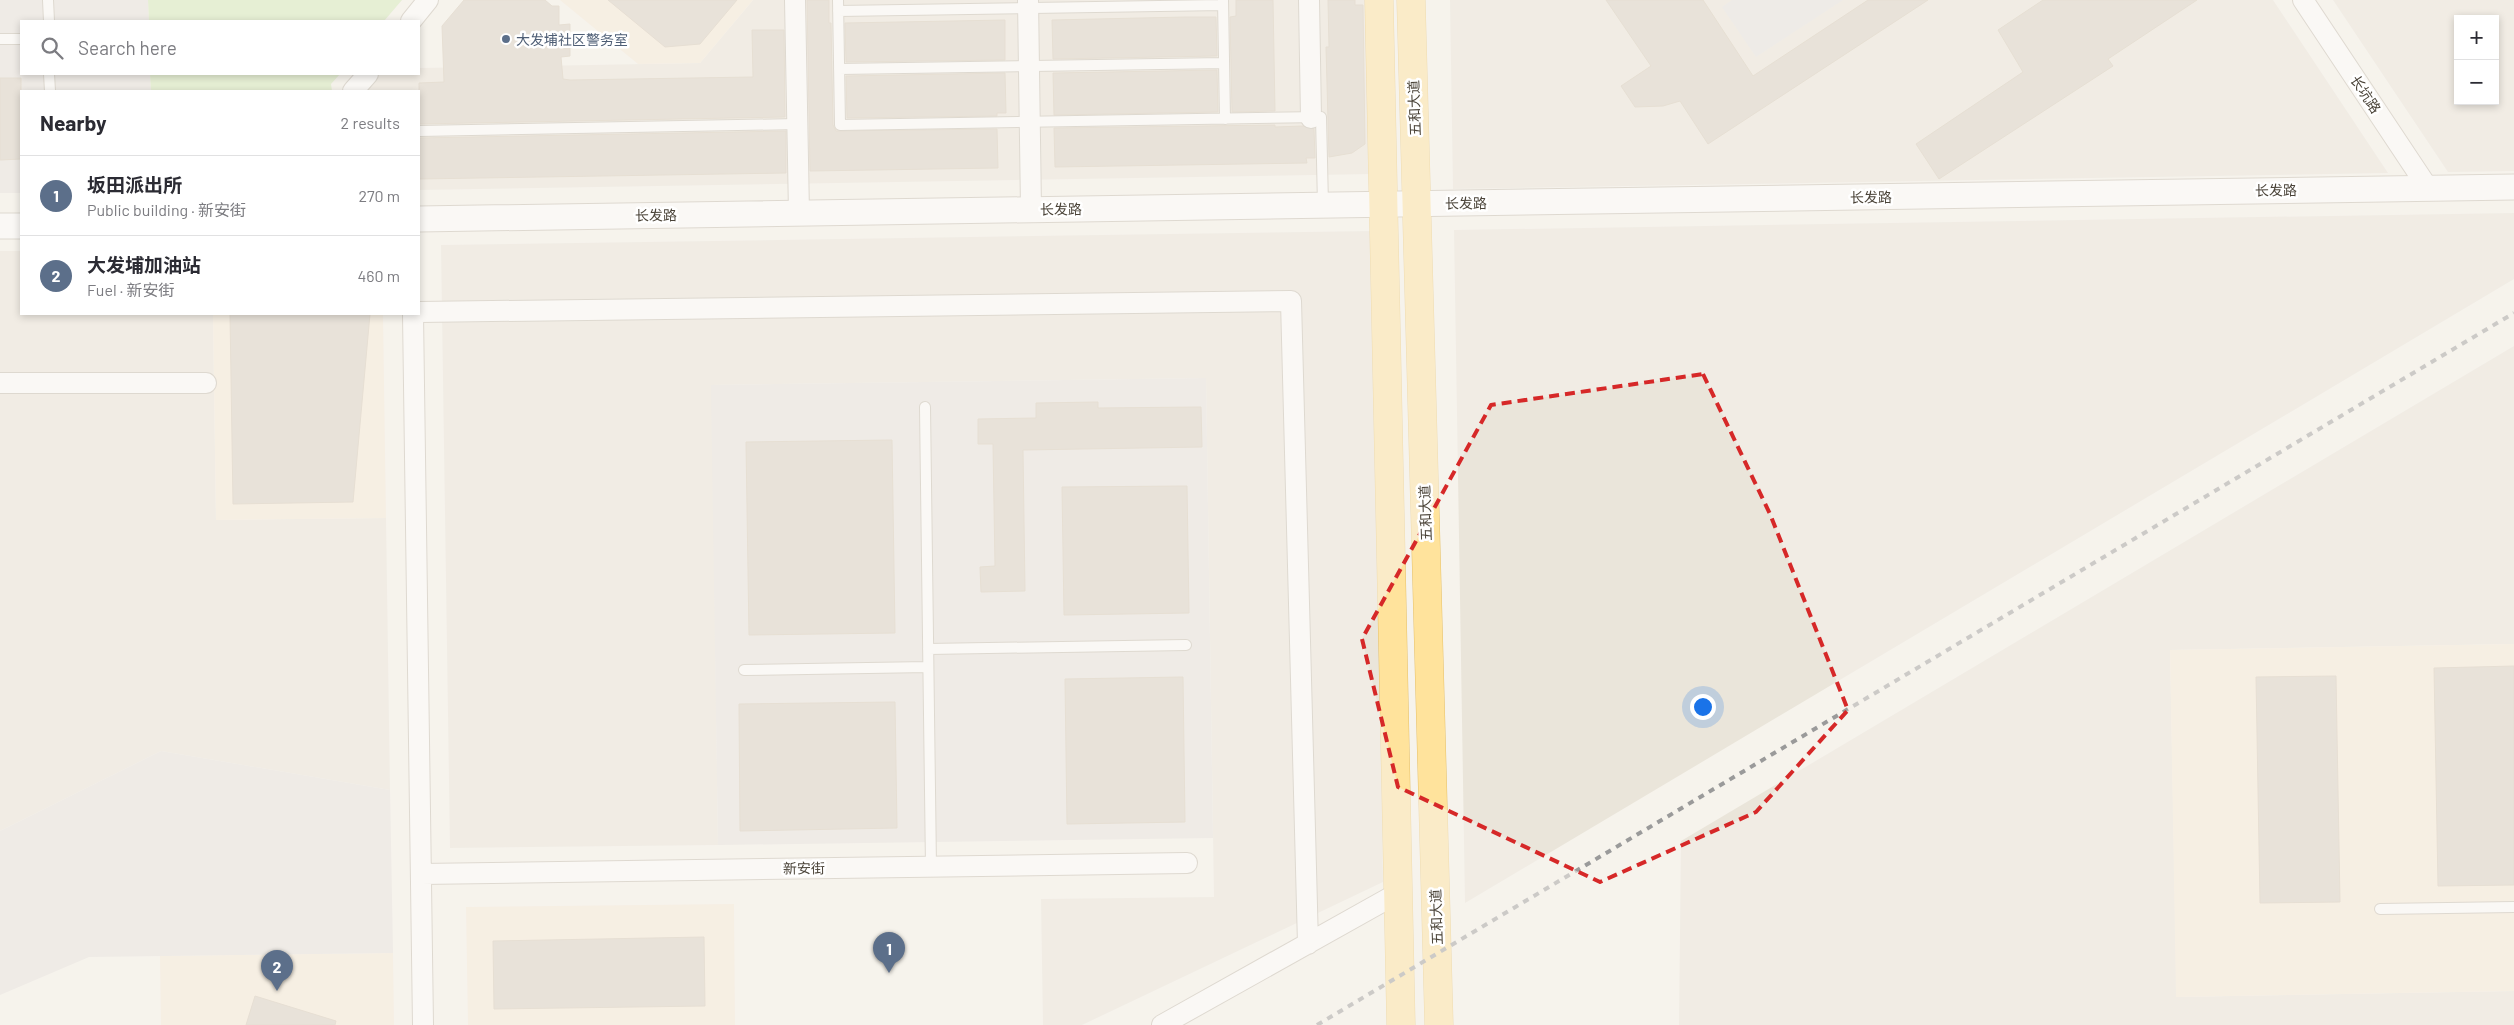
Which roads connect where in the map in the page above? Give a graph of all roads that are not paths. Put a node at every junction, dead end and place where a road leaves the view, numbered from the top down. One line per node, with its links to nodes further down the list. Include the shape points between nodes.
1 (48, 0): 11 (lane)
2 (428, 0): 12 (street)
3 (795, 0): 25 (street)
4 (1309, 0): 22 (street)
5 (1379, 0): 29 (main road)
6 (1411, 0): 30 (main road, 五和大道)
7 (2303, 0): 28 (street, 长坑路)
8 (1223, 3): 9 (lane); 15 (lane)
9 (1028, 4): 10 (lane); 16 (street)
10 (838, 5): 17 (lane)
11 (49, 20)
12 (412, 20)
13 (0, 39): 14 (lane)
14 (20, 39)
15 (1224, 63): 16 (lane); 23 (lane)
16 (1030, 66): 17 (lane); 24 (street)
17 (839, 69): 24 (lane, via 840,125)
18 (49, 75): 20 (lane)
19 (367, 75): 21 (street)
20 (50, 90)
21 (354, 90)
22 (1311, 118): 23 (lane); 31 (lane, via 1321,117)
23 (1225, 119): 24 (lane)
24 (1030, 122): 32 (street)
25 (798, 124): 26 (lane); 33 (street)
26 (420, 131)
27 (2514, 187): 28 (street, 长发路)
28 (2428, 188): 30 (street, 长发路)
29 (1383, 204): 30 (street, 长发路); 31 (street, 长发路); 49 (main road)
30 (1417, 204): 56 (main road, 五和大道)
31 (1323, 205): 32 (street, 长发路)
32 (1031, 209): 33 (street, 长发路)
33 (799, 213): 34 (street, 长发路)
34 (420, 219)
35 (0, 226): 36 (street)
36 (20, 226)
37 (420, 312): 52 (street, via 1291,301)
38 (413, 315): 48 (street)
39 (0, 383): 40 (street)
40 (206, 383)
41 (925, 407): 43 (lane)
42 (1186, 645): 43 (lane)
43 (928, 649): 44 (lane)
44 (928, 667): 45 (lane); 47 (lane)
45 (744, 670)
46 (1187, 863): 47 (street, 新安街)
47 (931, 867): 48 (street, 新安街)
48 (421, 874): 53 (street)
49 (1398, 894): 52 (street); 55 (main road)
50 (2514, 907): 51 (lane)
51 (2380, 910)
52 (1308, 944): 54 (street)
53 (423, 1025)
54 (1162, 1025)
55 (1401, 1025)
56 (1439, 1025)

